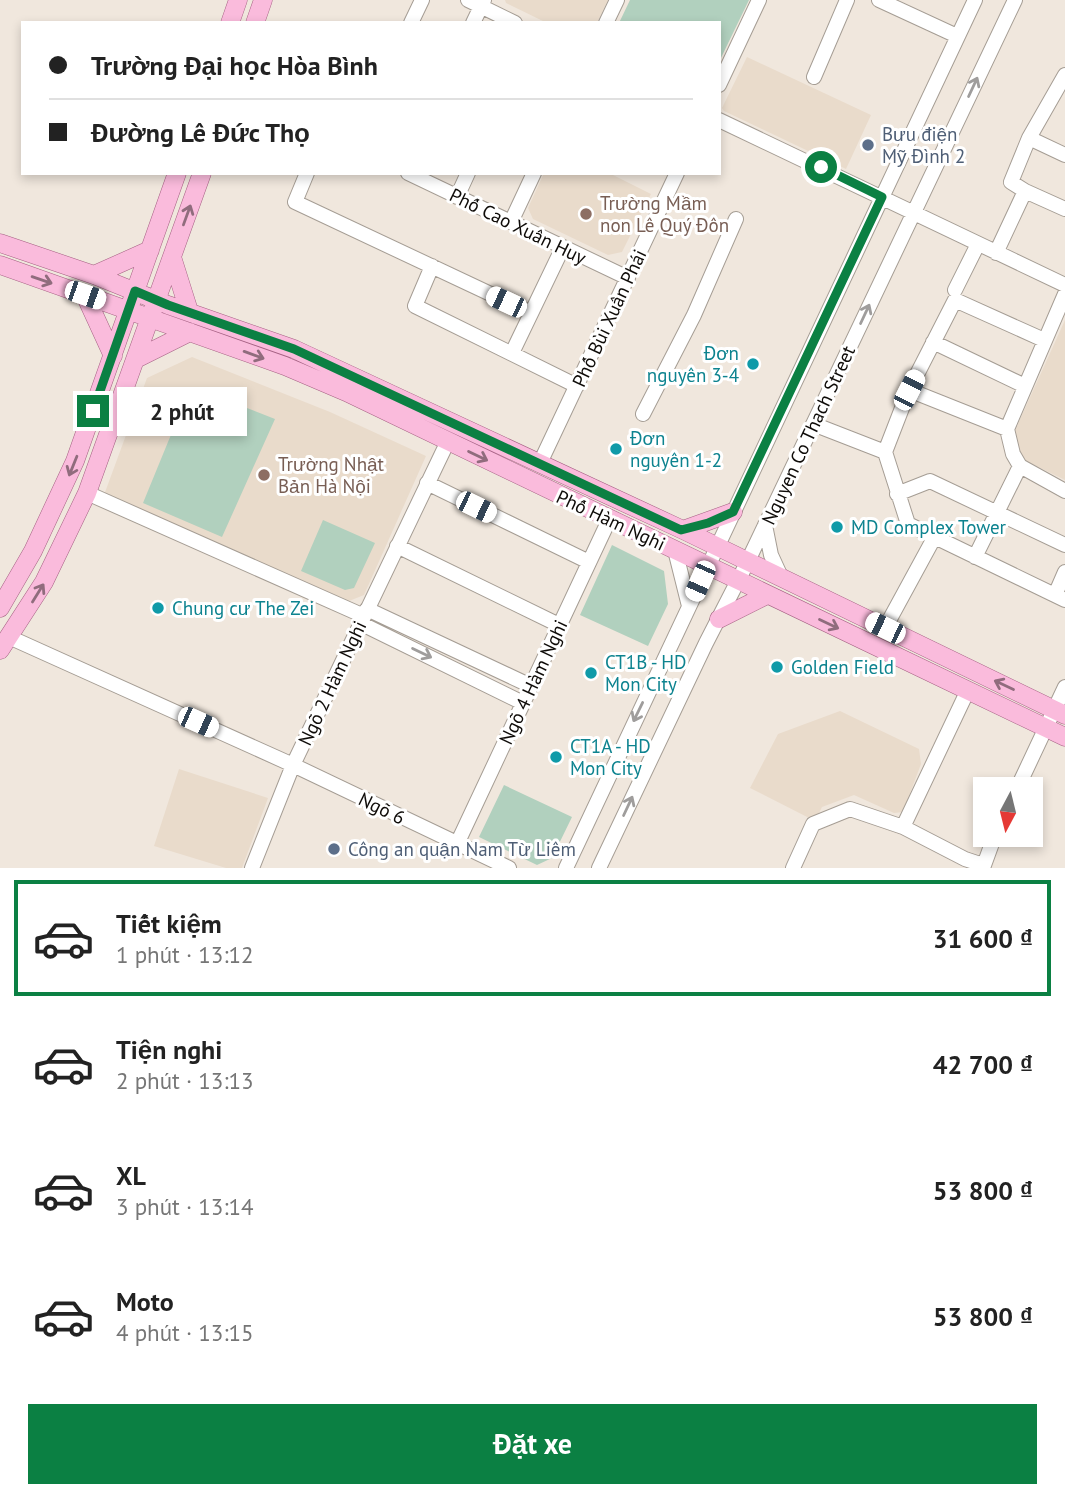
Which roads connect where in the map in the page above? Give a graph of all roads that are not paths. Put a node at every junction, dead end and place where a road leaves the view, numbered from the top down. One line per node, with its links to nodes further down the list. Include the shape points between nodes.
1 (238, 0): 12 (main road)
2 (262, 0): 13 (main road)
3 (422, 0): 14 (street)
4 (617, 0): 17 (street)
5 (759, 0): 21 (street)
6 (847, 0): 20 (street)
7 (879, 0): 11 (street)
8 (975, 0): 18 (street)
9 (1014, 0): 36 (street, Nguyen Co Thach Street, one-way to 9)
10 (478, 2): 15 (street); 16 (street)
11 (895, 3): 18 (street)
12 (231, 21)
13 (256, 21)
14 (412, 21)
15 (473, 21)
16 (511, 21)
17 (607, 21)
18 (957, 36): 34 (street)
19 (1065, 75): 23 (street)
20 (814, 77)
21 (721, 81)
22 (721, 121): 34 (street)
23 (1029, 138): 24 (street); 32 (street, via 1011,182)
24 (1065, 155)
25 (176, 175): 42 (main road)
26 (201, 175): 44 (main road, one-way to 26)
27 (306, 175): 46 (street, via 295,202)
28 (412, 175): 33 (street, Phố Cao Xuân Huy)
29 (467, 175): 33 (street)
30 (533, 175): 38 (street)
31 (676, 175): 48 (street, Phố Bùi Xuân Phái)
32 (1025, 191): 35 (street); 43 (street)
33 (457, 197): 38 (street, Phố Cao Xuân Huy)
34 (882, 197): 36 (street); 80 (street, Nguyen Co Thach Street, via 824,305)
35 (1065, 209)
36 (914, 212): 40 (street); 70 (street, Nguyen Co Thach Street, one-way to 36)
37 (736, 219): 69 (street)
38 (511, 222): 41 (street, Phố Cao Xuân Huy)
39 (0, 243): 47 (main road, Phố Hàm Nghi)
40 (978, 244): 43 (street); 53 (street)
41 (563, 247): 48 (street, Phố Cao Xuân Huy); 57 (street)
42 (149, 250): 47 (main road); 50 (main road)
43 (996, 253): 49 (street)
44 (172, 257): 54 (main road); 56 (main road)
45 (0, 265): 52 (main road, Phố Hàm Nghi, one-way to 52)
46 (432, 266): 57 (street); 62 (street, via 415,306)
47 (94, 275): 50 (main road, Phố Hàm Nghi)
48 (628, 278): 65 (street, Phố Bùi Xuân Phái)
49 (1065, 285)
50 (135, 291): 54 (main road, Phố Hàm Nghi); 55 (main road)
51 (1065, 294): 60 (street)
52 (85, 295): 55 (main road, Phố Hàm Nghi); 63 (main road)
53 (955, 295): 60 (street); 61 (street)
54 (156, 300): 56 (main road, Phố Hàm Nghi); 58 (main road)
55 (128, 310): 58 (main road, Phố Hàm Nghi); 63 (main road)
56 (189, 311): 68 (main road, Phố Hàm Nghi, via 294,349)
57 (531, 313): 62 (street)
58 (150, 318): 59 (main road, Phố Hàm Nghi); 64 (main road)
59 (190, 332): 64 (main road); 68 (main road, Phố Hàm Nghi, one-way to 68)
60 (1044, 340): 66 (street)
61 (933, 342): 66 (street); 67 (street)
62 (512, 353): 65 (street)
63 (113, 356): 100 (main road, one-way to 100, via 64,486)
64 (136, 359): 78 (main road)
65 (577, 386): 74 (street, Phố Bùi Xuân Phái)
66 (1025, 386): 71 (street)
67 (909, 390): 71 (street); 73 (street)
68 (375, 397): 72 (main road, Phố Hàm Nghi); 74 (main road, Phố Hàm Nghi)
69 (643, 414)
70 (813, 424): 73 (street); 83 (street, Nguyen Co Thach Street)
71 (1007, 429): 75 (street)
72 (448, 441): 76 (street, Ngõ 2 Hàm Nghi); 82 (main road, Phố Hàm Nghi, one-way to 82)
73 (885, 452): 79 (street)
74 (540, 463): 84 (main road, Phố Hàm Nghi)
75 (1020, 467): 77 (street); 81 (street)
76 (427, 484): 87 (street, Ngõ 2 Hàm Nghi); 91 (street)
77 (1065, 491)
78 (87, 493): 101 (street); 105 (main road, one-way to 78, via 44,582)
79 (897, 494): 81 (street, via 930,481); 85 (street, via 908,524)
80 (733, 512): 84 (main road); 88 (street, Nguyen Co Thach Street)
81 (997, 512): 86 (street); 90 (street)
82 (609, 520): 89 (main road, Phố Hàm Nghi); 91 (street, Ngõ 4 Hàm Nghi)
83 (765, 525): 92 (street, Nguyen Co Thach Street); 95 (street)
84 (684, 530): 88 (main road, Phố Hàm Nghi)
85 (934, 538): 90 (street); 104 (street)
86 (1065, 545)
87 (397, 546): 101 (street, Ngõ 2 Hàm Nghi); 103 (street)
88 (716, 547): 92 (main road, Phố Hàm Nghi); 93 (street, Nguyen Co Thach Street)
89 (675, 550): 93 (main road, Phố Hàm Nghi); 99 (street)
90 (975, 556): 98 (street)
91 (589, 562): 103 (street, Ngõ 4 Hàm Nghi)
92 (747, 563): 95 (main road, Phố Hàm Nghi); 96 (street, Nguyen Co Thach Street)
93 (707, 566): 96 (main road, Phố Hàm Nghi); 99 (street, Nguyen Co Thach Street)
94 (1065, 572): 98 (street)
95 (782, 579): 104 (main road, Phố Hàm Nghi)
96 (738, 581): 97 (main road, Phố Hàm Nghi); 102 (street, Nguyen Co Thach Street)
97 (767, 595): 102 (main road); 108 (main road, Phố Hàm Nghi, one-way to 108)
98 (1060, 597)
99 (689, 606): 121 (street, Nguyen Co Thach Street, one-way to 121)
100 (0, 608)
101 (364, 616): 106 (street); 109 (street, one-way to 109); 113 (street, Ngõ 2 Hàm Nghi)
102 (719, 619): 122 (street, Nguyen Co Thach Street, one-way to 102)
103 (559, 625): 106 (street, Ngõ 4 Hàm Nghi)
104 (885, 628): 110 (main road, Phố Hàm Nghi, one-way to 104)
105 (5, 643): 113 (street, Ngõ 2 Hàm Nghi, via 54,657)
106 (531, 686): 109 (street, Ngõ 4 Hàm Nghi)
107 (1065, 687): 110 (street)
108 (968, 690): 111 (main road, Phố Hàm Nghi); 115 (street)
109 (523, 703): 116 (street, Ngõ 4 Hàm Nghi)
110 (1059, 712): 111 (street)
111 (1045, 728): 112 (main road, Phố Hàm Nghi); 114 (street)
112 (1065, 737)
113 (293, 765): 116 (street, Ngõ 6); 119 (street)
114 (1023, 777)
115 (903, 827): 118 (street); 123 (street, via 850,809 829,816 813,824)
116 (457, 844): 120 (street, Ngõ 6)
117 (990, 847): 118 (street)
118 (983, 866)
119 (251, 868)
120 (509, 868)
121 (566, 868)
122 (599, 868)
123 (793, 868)

